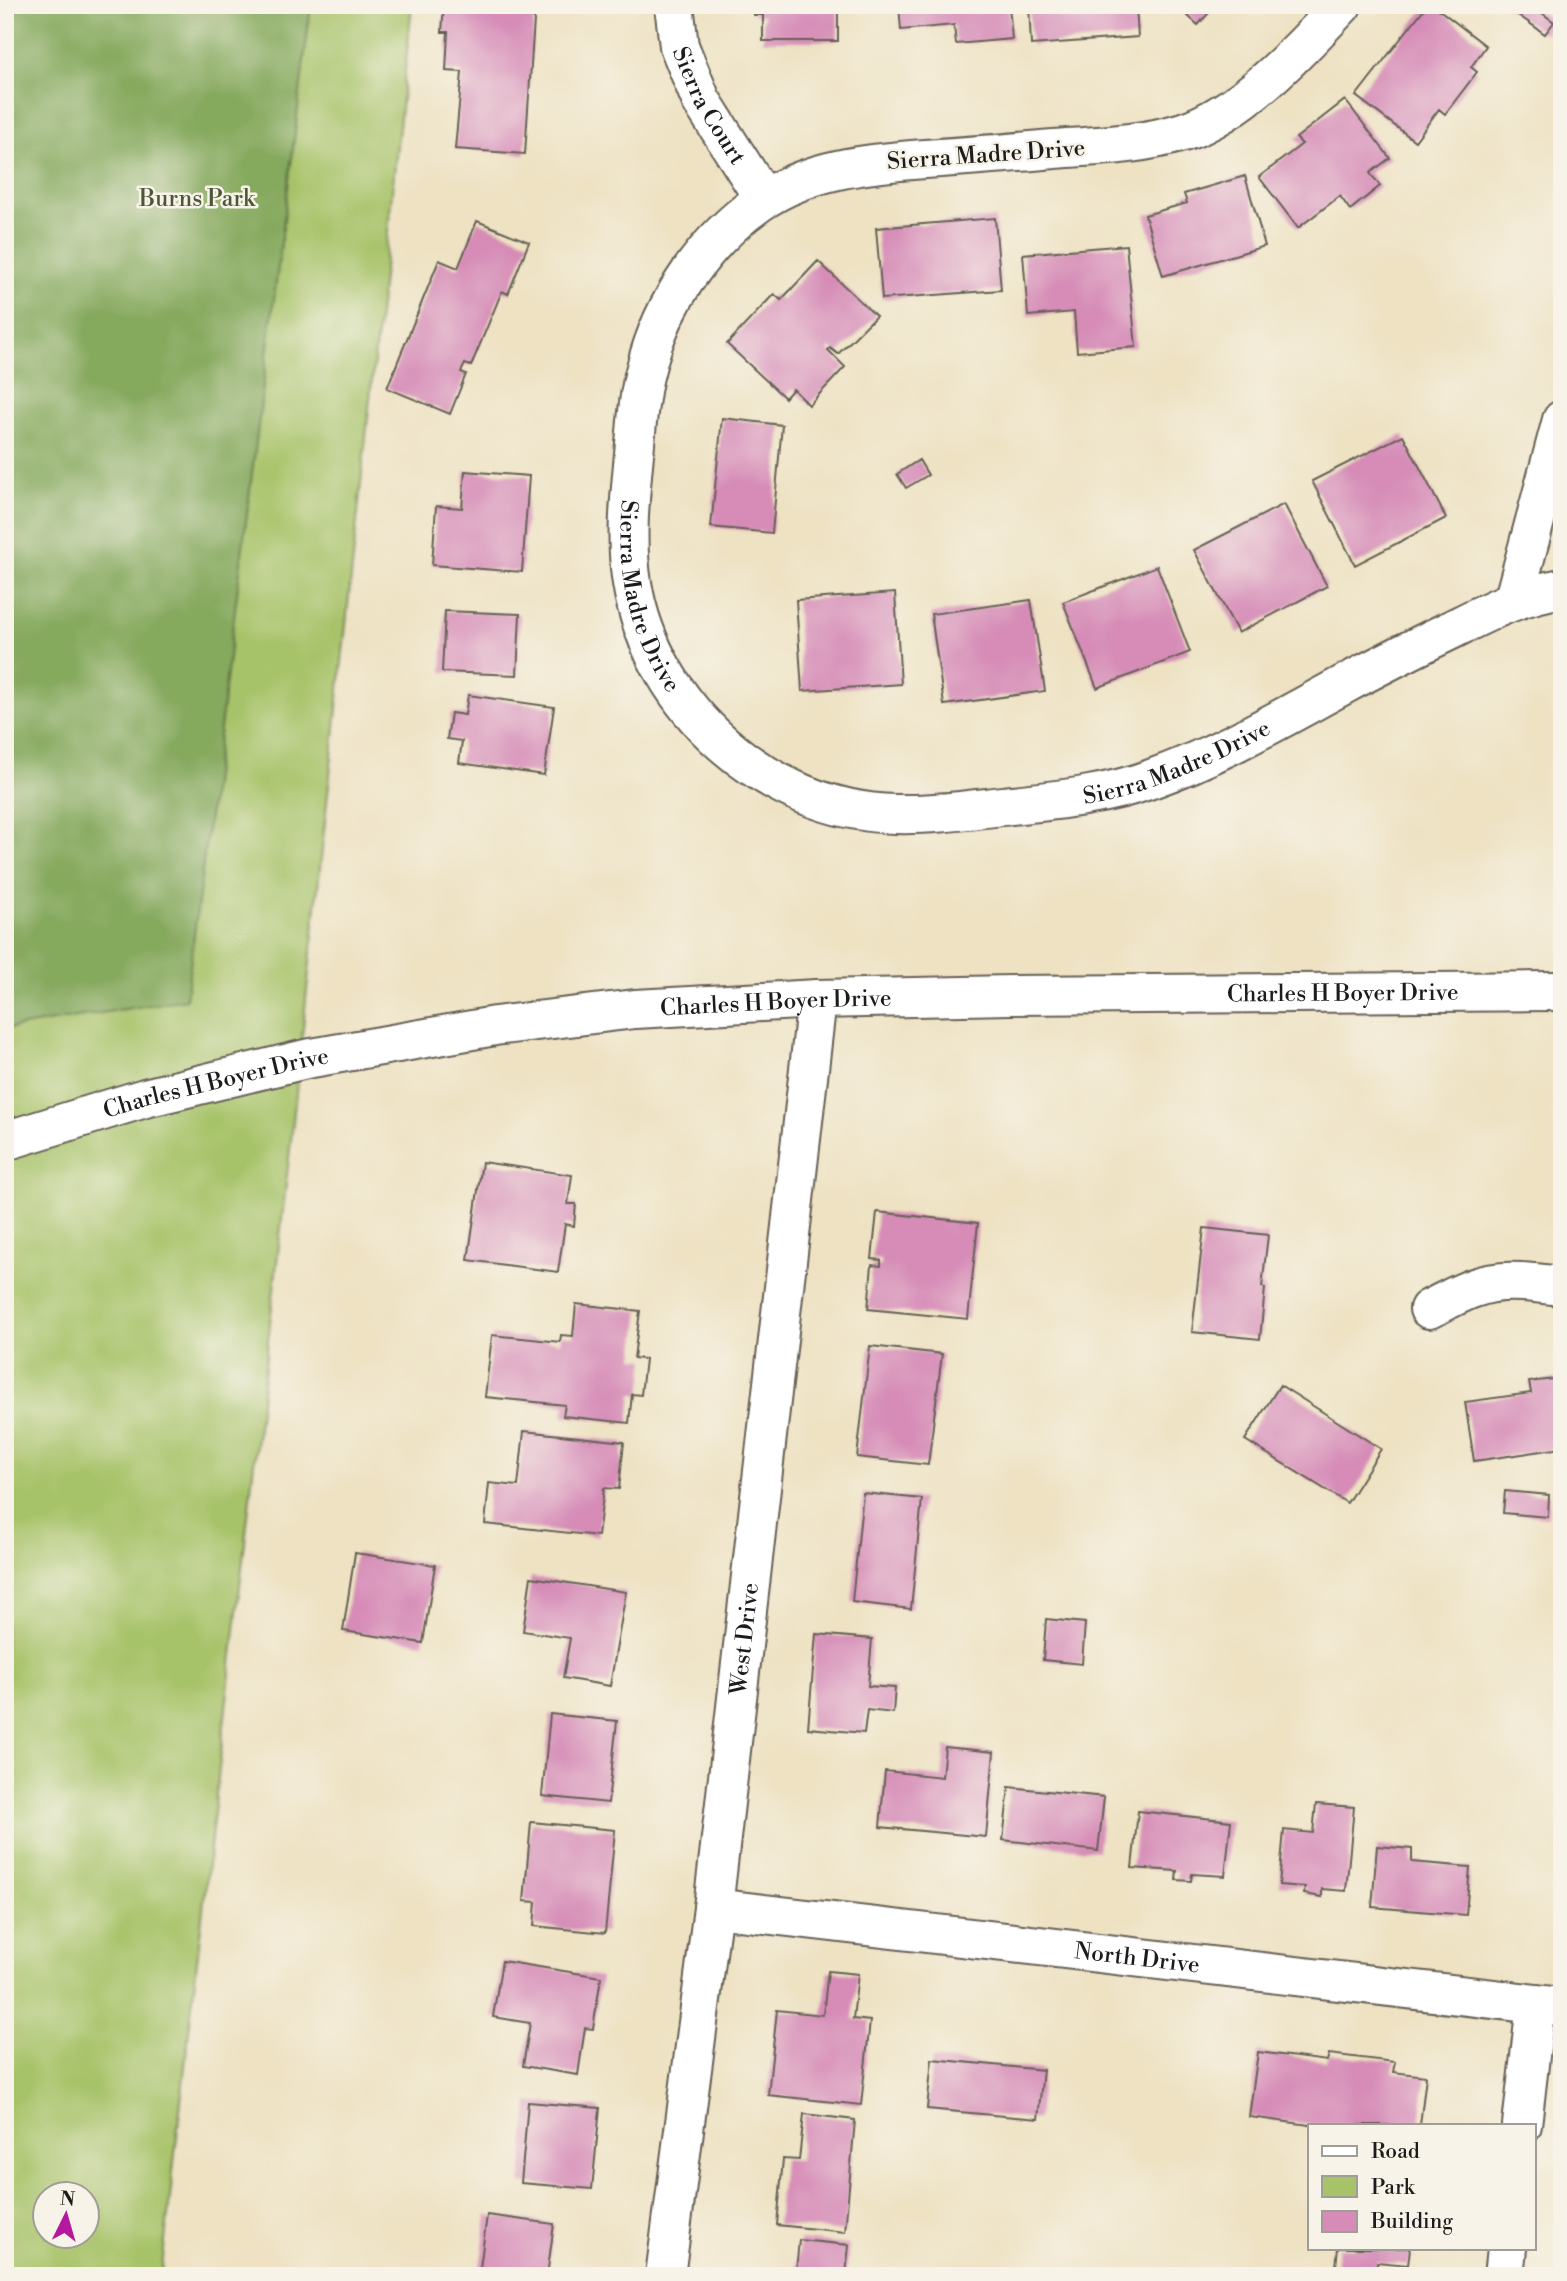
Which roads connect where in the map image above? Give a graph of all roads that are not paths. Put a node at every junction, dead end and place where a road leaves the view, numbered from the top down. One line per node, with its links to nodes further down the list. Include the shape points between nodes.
1 (674, 5): 3 (street, Sierra Court, via 679,46 701,100)
2 (1342, 5): 3 (street, Sierra Madre Drive, via 1265,84 1185,131 1127,144 865,163 804,180)
3 (764, 199): 6 (street, Sierra Madre Drive, via 731,224 691,271 661,323 645,370 629,505 631,580 660,668 700,724 778,783 834,806 895,814 1061,800 1147,781 1221,750)
4 (1562, 420): 6 (street)
5 (1562, 589): 6 (street, Sierra Madre Drive)
6 (1514, 599)
7 (1562, 991): 8 (street, Charles H Boyer Drive)
8 (817, 999): 9 (street, Charles H Boyer Drive, via 635,1009 495,1026 320,1057 145,1097); 12 (street, West Drive)
9 (5, 1141)
10 (1562, 1286): 11 (street, via 1497,1282)
11 (1429, 1308)
12 (713, 1908): 13 (street, North Drive); 16 (street, West Drive)
13 (1549, 2005): 14 (street)
14 (1522, 2124)
15 (1507, 2250): 17 (street)
16 (666, 2276)
17 (1504, 2276)

